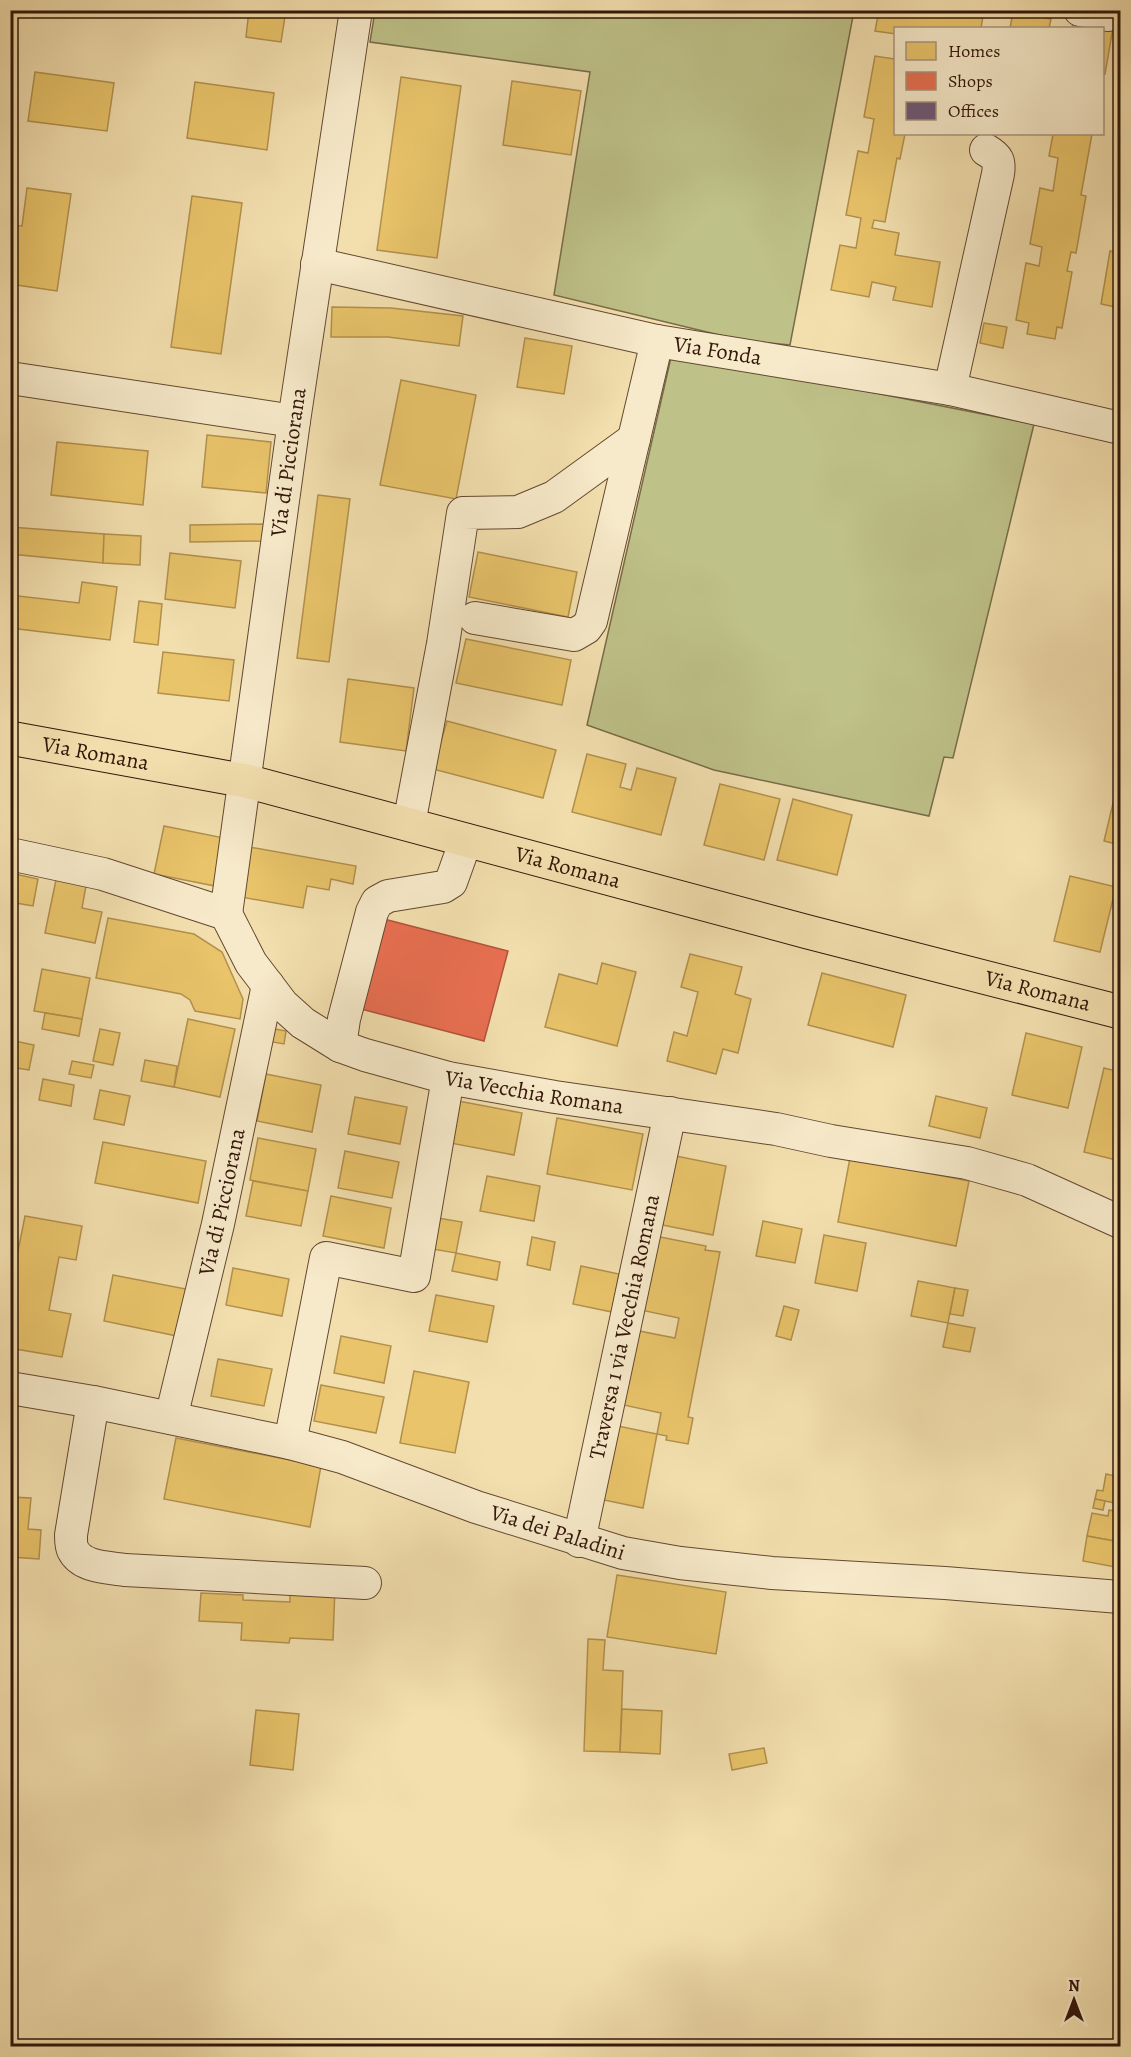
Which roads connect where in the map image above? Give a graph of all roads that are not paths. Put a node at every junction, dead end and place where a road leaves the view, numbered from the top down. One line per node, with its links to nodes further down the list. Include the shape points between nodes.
1 (356, 10): 5 (street, Via di Picciorana)
2 (1080, 10): 3 (street, via 1108,15)
3 (1120, 10)
4 (986, 150): 8 (street, via 1000,162)
5 (317, 264): 6 (street, Via Fonda); 9 (street, Via di Picciorana)
6 (657, 341): 8 (street, Via Fonda); 11 (street)
7 (10, 378): 9 (street)
8 (950, 388): 10 (street, Via Fonda)
9 (294, 421): 14 (street, Via di Picciorana)
10 (1120, 428)
11 (634, 439): 12 (street, via 591,621 586,628 574,635); 15 (street, via 554,497 518,512 463,513)
12 (475, 618)
13 (10, 738): 14 (main road, Via Romana)
14 (246, 781): 15 (main road, Via Romana); 18 (street, Via di Picciorana)
15 (409, 824): 16 (main road, Via Romana)
16 (466, 840): 20 (main road, Via Romana); 21 (street, via 451,882 443,888 388,896 377,902)
17 (10, 854): 18 (street, via 103,874)
18 (226, 914): 19 (street, Via Vecchia Romana, via 250,963)
19 (268, 985): 21 (street, Via Vecchia Romana, via 303,1023); 27 (street, Via di Picciorana, via 218,1224)
20 (1120, 1012)
21 (340, 1046): 22 (street, Via Vecchia Romana)
22 (448, 1078): 23 (street, Via Vecchia Romana); 28 (street, via 414,1276 326,1258)
23 (670, 1113): 24 (street, Via Vecchia Romana, via 967,1163 1027,1180); 29 (street, Traversa 1 via Vecchia Romana)
24 (1120, 1222)
25 (10, 1389): 26 (street, Via dei Paladini)
26 (93, 1402): 27 (street, Via dei Paladini); 30 (street, via 70,1535 72,1549 81,1559 94,1566 125,1570)
27 (171, 1418): 28 (street, Via dei Paladini)
28 (290, 1443): 29 (street, Via dei Paladini, via 342,1457)
29 (579, 1541): 31 (street, Via dei Paladini, via 681,1563 772,1573)
30 (365, 1583)
31 (1120, 1598)

